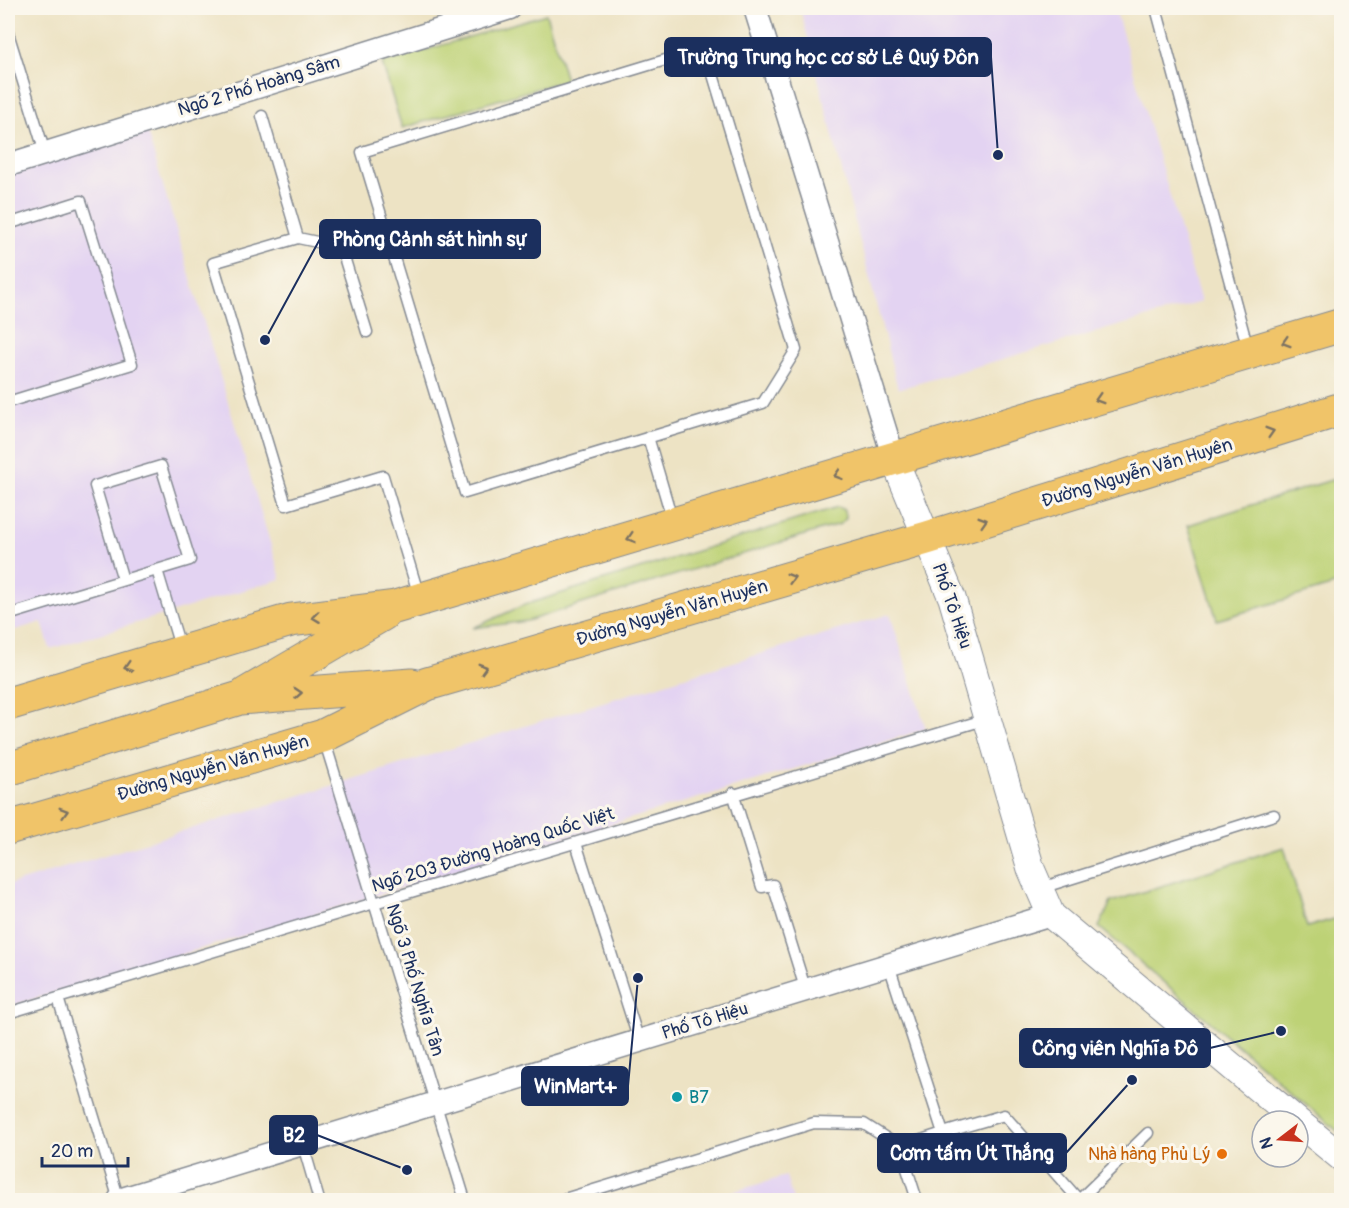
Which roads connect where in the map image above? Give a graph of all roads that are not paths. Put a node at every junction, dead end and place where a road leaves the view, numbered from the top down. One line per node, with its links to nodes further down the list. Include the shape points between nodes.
1 (510, 8): 4 (street, Ngõ 2 Phố Hoàng Sâm)
2 (755, 8): 17 (street)
3 (1156, 8): 13 (lane)
4 (447, 17): 7 (street, Ngõ 2 Phố Hoàng Sâm)
5 (8, 33): 7 (lane)
6 (262, 116): 10 (lane)
7 (45, 153): 8 (street, Ngõ 2 Phố Hoàng Sâm)
8 (8, 165)
9 (8, 224): 14 (lane, via 81,201 132,364)
10 (297, 238): 12 (lane, via 341,247); 22 (lane, via 213,263 286,505 383,476)
11 (1341, 325): 13 (main road, one-way to 13)
12 (367, 332)
13 (1249, 353): 17 (main road, one-way to 17)
14 (8, 402)
15 (1341, 409): 19 (main road, Đường Nguyễn Văn Huyên, one-way to 15)
16 (648, 437): 16 (lane, via 465,493 362,152 705,48 796,350 763,403); 18 (lane)
17 (894, 459): 18 (main road, one-way to 18); 19 (street, Phố Tô Hiệu)
18 (674, 525): 22 (main road, one-way to 22)
19 (927, 538): 25 (main road, Đường Nguyễn Văn Huyên, one-way to 19); 28 (street, Phố Tô Hiệu, via 952,598)
20 (157, 570): 21 (lane); 21 (lane, via 190,560 161,466 95,486); 24 (lane)
21 (123, 580): 23 (lane)
22 (407, 603): 24 (main road, one-way to 24, via 291,620); 26 (main road)
23 (8, 615)
24 (182, 651): 27 (main road, one-way to 27)
25 (427, 684): 26 (main road, one-way to 25); 29 (main road, Đường Nguyễn Văn Huyên)
26 (240, 698): 30 (main road)
27 (8, 704)
28 (988, 719): 31 (lane, Ngõ 203 Đường Hoàng Quốc Việt); 35 (street, Phố Tô Hiệu)
29 (323, 736): 33 (main road, Đường Nguyễn Văn Huyên, one-way to 29); 36 (lane, Ngõ 3 Phố Nghĩa Tân)
30 (8, 768)
31 (733, 794): 34 (lane, Ngõ 203 Đường Hoàng Quốc Việt); 39 (lane, via 762,887 773,885)
32 (1274, 815): 35 (lane)
33 (8, 828)
34 (576, 843): 36 (lane, Ngõ 203 Đường Hoàng Quốc Việt); 42 (lane)
35 (1038, 890): 37 (street, Phố Tô Hiệu)
36 (375, 903): 40 (lane, Ngõ 203 Đường Hoàng Quốc Việt); 43 (lane, Ngõ 3 Phố Nghĩa Tân)
37 (1051, 915): 38 (street, Phố Tô Hiệu); 44 (street, Phố Tô Hiệu)
38 (889, 965): 39 (street, Phố Tô Hiệu); 45 (lane)
39 (806, 991): 42 (street, Phố Tô Hiệu)
40 (58, 998): 41 (lane, Ngõ 203 Đường Hoàng Quốc Việt); 51 (lane)
41 (8, 1013)
42 (639, 1041): 43 (street, Phố Tô Hiệu)
43 (436, 1104): 48 (street, Phố Tô Hiệu); 53 (lane, Ngõ 3 Phố Nghĩa Tân)
44 (1282, 1109)
45 (943, 1133): 49 (lane); 56 (lane, via 1004,1115)
46 (1148, 1133): 56 (lane)
47 (1310, 1133): 50 (street, Phố Tô Hiệu)
48 (303, 1145): 51 (street, Phố Tô Hiệu); 52 (lane)
49 (900, 1148): 54 (lane, via 864,1124 814,1123); 55 (lane)
50 (1341, 1158)
51 (119, 1200)
52 (319, 1200)
53 (465, 1200)
54 (561, 1200)
55 (916, 1200)
56 (1079, 1200)

